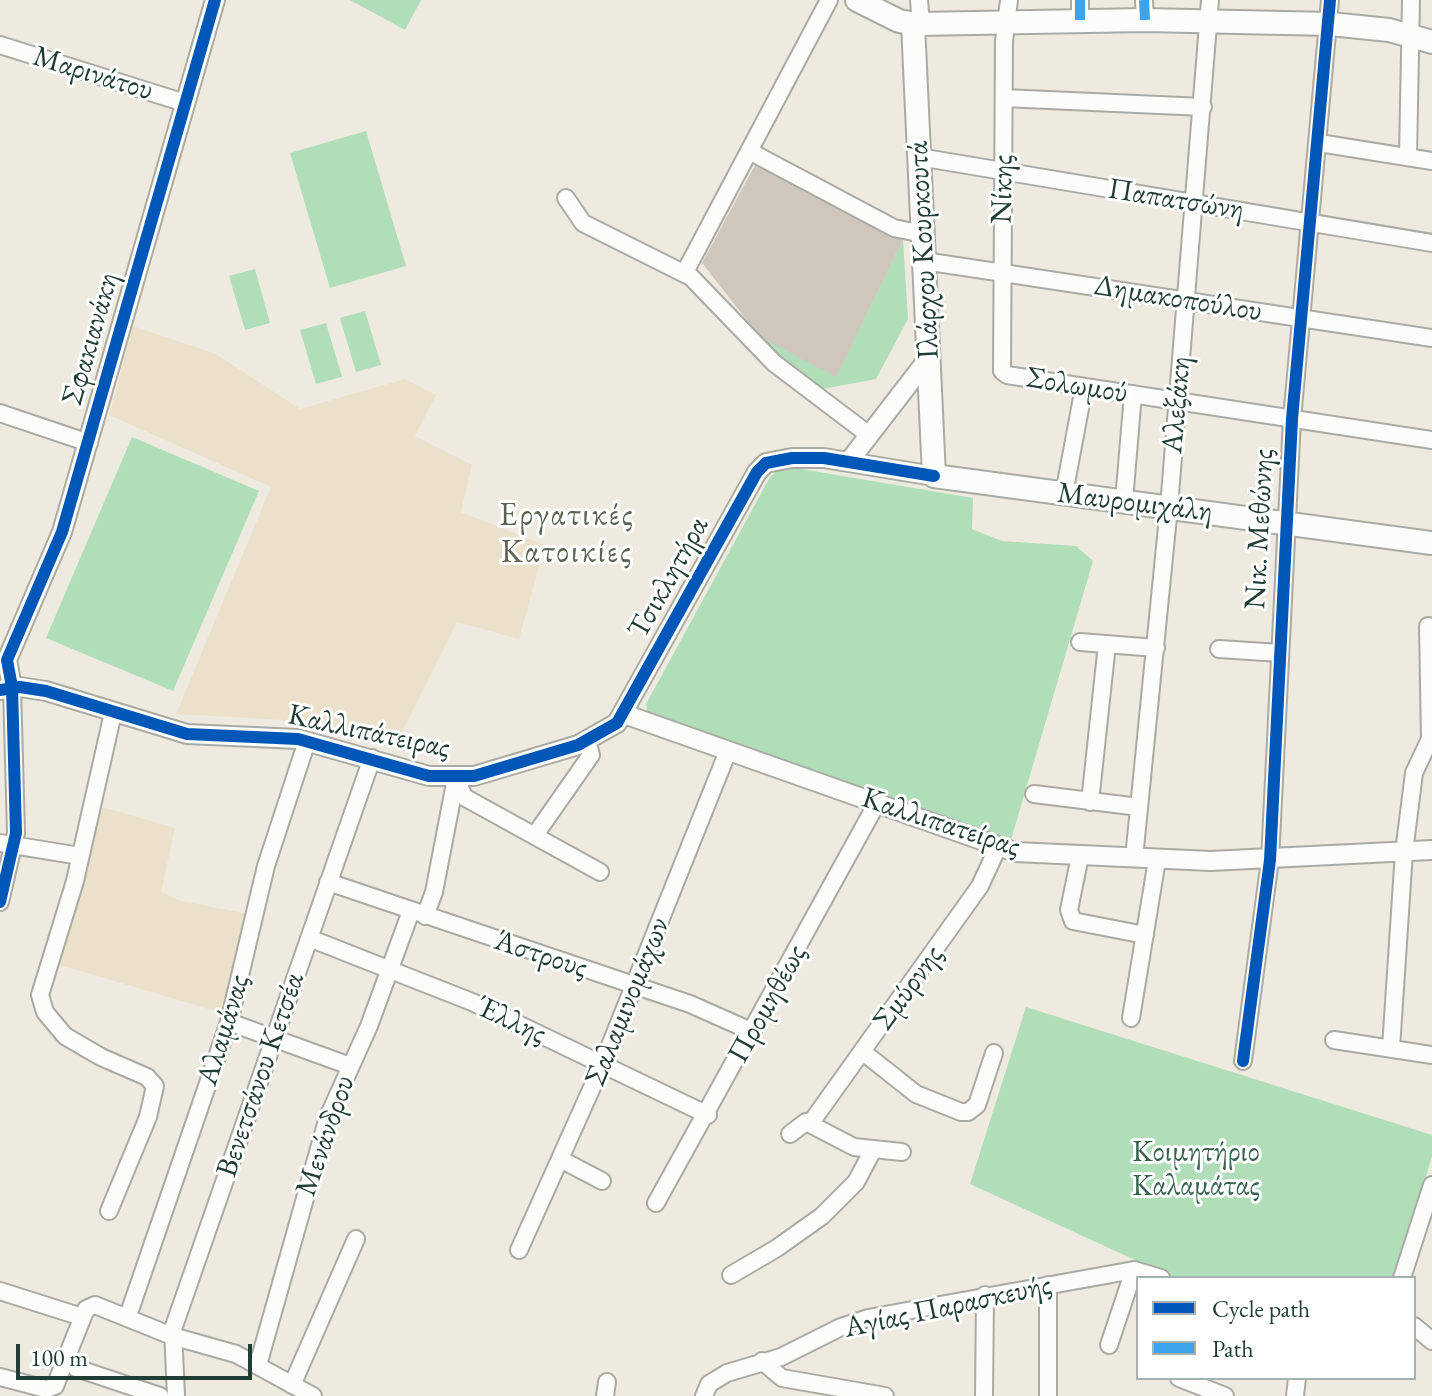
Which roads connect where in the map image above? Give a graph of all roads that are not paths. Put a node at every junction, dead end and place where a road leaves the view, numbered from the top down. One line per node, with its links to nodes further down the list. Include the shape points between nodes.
1 (215, 0): 16 (street, Σφακιανάκη)
2 (829, 0): 19 (street)
3 (857, 0): 11 (main road)
4 (919, 0): 11 (street)
5 (1330, 0): 12 (street, Νικ. Μεθώνης)
6 (1411, 0): 13 (street)
7 (1080, 10): 8 (main road); 10 (main road)
8 (1145, 10): 9 (main road)
9 (1210, 10): 12 (main road); 17 (street, Αλεξάκη)
10 (1007, 11): 11 (main road); 15 (street, Νίκης)
11 (917, 24): 20 (main road, Ιλάρχου Κουρκουτά)
12 (1330, 24): 13 (main road); 18 (street, Νικ. Μεθώνης)
13 (1421, 39): 21 (street)
14 (0, 45): 16 (street, Μαρινάτου)
15 (1004, 98): 17 (street); 23 (street, Νίκης)
16 (185, 103): 44 (street, Σφακιανάκη)
17 (1203, 107): 25 (street, Αλεξάκη)
18 (1319, 143): 21 (street); 26 (street, Νικ. Μεθώνης)
19 (749, 151): 27 (street, via 894,228); 30 (street)
20 (919, 157): 23 (street, Παπατσώνη); 27 (main road, Ιλάρχου Κουρκουτά)
21 (1408, 157): 22 (street)
22 (1432, 161)
23 (1003, 171): 25 (street, Παπατσώνη); 31 (street, Νίκης)
24 (566, 198): 30 (street, via 583,223)
25 (1194, 203): 26 (street, Παπατσώνη); 32 (street, Αλεξάκη)
26 (1311, 223): 28 (street, Παπατσώνη); 33 (street, Νικ. Μεθώνης)
27 (923, 234): 29 (main road, Ιλάρχου Κουρκουτά)
28 (1432, 243)
29 (924, 261): 31 (street, Δημακοπούλου); 35 (main road, Ιλάρχου Κουρκουτά)
30 (685, 272): 42 (street, via 774,363)
31 (1002, 272): 32 (street, Δημακοπούλου); 36 (street, Νίκης, via 1001,368)
32 (1186, 300): 33 (street, Δημακοπούλου); 39 (street, Αλεξάκη)
33 (1302, 319): 34 (street, Δημακοπούλου); 41 (street, Νικ. Μεθώνης)
34 (1432, 338)
35 (928, 359): 42 (street); 46 (main road, Ιλάρχου Κουρκουτά)
36 (1007, 375): 37 (street, Σολωμού)
37 (1084, 387): 38 (street, Σολωμού); 47 (street)
38 (1133, 394): 39 (street, Σολωμού); 48 (street)
39 (1177, 401): 41 (street, Σολωμού); 49 (street, Αλεξάκη)
40 (0, 413): 44 (street)
41 (1292, 419): 43 (street, Σολωμού); 50 (street, Νικ. Μεθώνης)
42 (869, 435): 45 (street)
43 (1432, 440)
44 (89, 443): 59 (street, Σφακιανάκη, via 54,554 7,660)
45 (850, 460): 46 (street); 61 (street, Τσικλητήρα, via 792,458 761,468)
46 (934, 476): 47 (main road, Μαυρομιχάλη)
47 (1064, 494): 48 (main road, Μαυρομιχάλη)
48 (1124, 501): 49 (main road, Μαυρομιχάλη)
49 (1169, 507): 50 (main road, Μαυρομιχάλη); 55 (street, Αλεξάκη)
50 (1286, 524): 51 (main road, Μαυρομιχάλη); 57 (street, Νικ. Μεθώνης)
51 (1432, 543)
52 (1428, 626): 58 (street)
53 (1080, 642): 54 (street)
54 (1107, 644): 55 (street); 68 (street)
55 (1156, 648): 70 (street, Αλεξάκη)
56 (1219, 649): 57 (street)
57 (1280, 653): 80 (street, Νικ. Μεθώνης)
58 (1429, 686): 75 (street, via 1430,741 1414,773)
59 (6, 688): 60 (street, Καλλιπάτειρας, via 55,693); 72 (street)
60 (113, 713): 62 (street, Καλλιπάτειρας, via 187,734); 76 (street)
61 (624, 714): 63 (street, Καλλιπάτειρας, via 612,728); 64 (street, Καλλιπατείρας)
62 (307, 741): 65 (street, Καλλιπάτειρας); 90 (street, Αλαμάνας, via 266,866)
63 (587, 741): 66 (street, Καλλιπάτειρας); 71 (street, via 591,755)
64 (728, 751): 69 (street, Καλλιπατείρας); 88 (street, Σαλαμινομάχων)
65 (372, 758): 66 (street, Καλλιπάτειρας, via 429,776); 82 (street, Βενετσάνου Κετσέα)
66 (456, 778): 71 (street, via 464,797); 84 (street, Μενάνδρου, via 434,892)
67 (1034, 794): 68 (street)
68 (1090, 802): 70 (street)
69 (877, 803): 73 (street, Καλλιπατείρας); 91 (street, Προμηθέως)
70 (1139, 807): 78 (street, Αλεξάκη)
71 (535, 835): 81 (street)
72 (7, 844): 76 (street); 83 (street)
73 (998, 847): 77 (street, Καλλιπατείρας); 95 (street, Σμύρνης, via 980,886)
74 (1432, 850): 75 (street)
75 (1404, 852): 80 (street); 94 (street)
76 (80, 856): 110 (street, via 45,972 41,1003 65,1036 155,1086 148,1117)
77 (1080, 856): 78 (street, Καλλιπατείρας); 85 (street, via 1069,910 1073,921)
78 (1134, 858): 79 (street, Καλλιπατείρας)
79 (1157, 860): 80 (street, Καλλιπατείρας); 85 (street)
80 (1270, 860): 98 (street, Νικ. Μεθώνης)
81 (600, 872)
82 (328, 882): 84 (street, Άστρους); 86 (street, Βενετσάνου Κετσέα)
83 (0, 902)
84 (418, 914): 87 (street, Μενάνδρου); 88 (street, Άστρους)
85 (1145, 935): 89 (street)
86 (309, 938): 87 (street, Έλλης); 92 (street, Βενετσάνου Κετσέα)
87 (390, 970): 99 (street, Έλλης); 100 (street, Μενάνδρου)
88 (634, 986): 91 (street, Άστρους, via 715,1013); 99 (street, Σαλαμινομάχων)
89 (1131, 1018)
90 (229, 1022): 92 (street); 120 (street, Αλαμάνας)
91 (753, 1032): 101 (street, Προμηθέως)
92 (273, 1038): 100 (street); 123 (street, Βενετσάνου Κετσέα)
93 (1334, 1040): 94 (street)
94 (1391, 1048): 97 (street)
95 (863, 1052): 96 (street, via 916,1094 961,1112 977,1105); 102 (street, Σμύρνης)
96 (994, 1053)
97 (1432, 1055)
98 (1243, 1061)
99 (603, 1063): 101 (street, Έλλης); 106 (street, Σαλαμινομάχων)
100 (350, 1066): 127 (street, Μενάνδρου, via 319,1144)
101 (708, 1115): 109 (street, Προμηθέως)
102 (810, 1124): 103 (street, via 802,1123); 104 (street, via 844,1143)
103 (790, 1134)
104 (873, 1150): 105 (street); 114 (street, via 860,1177 831,1208)
105 (902, 1152)
106 (562, 1160): 107 (street); 112 (street, Σαλαμινομάχων)
107 (602, 1181)
108 (1432, 1185): 116 (street)
109 (656, 1203)
110 (109, 1211)
111 (356, 1239): 131 (street)
112 (519, 1250)
113 (1134, 1270): 115 (street, Αγίας Παρασκευής); 117 (street, Αγίας Παρασκευής); 125 (street)
114 (731, 1275)
115 (1154, 1276)
116 (1403, 1276)
117 (1048, 1285): 119 (street, Αγίας Παρασκευής); 138 (street)
118 (0, 1291): 121 (street)
119 (985, 1295): 126 (street, Αγίας Παρασκευής, via 851,1323 798,1350); 137 (street)
120 (128, 1316): 121 (street, via 95,1305); 123 (street)
121 (82, 1317): 129 (street, via 55,1386 46,1389)
122 (1416, 1328): 124 (street)
123 (172, 1336): 127 (street); 133 (street, Βενετσάνου Κετσέα)
124 (1432, 1341)
125 (1109, 1345)
126 (762, 1361): 135 (street, Αγίας Παρασκευής, via 721,1376); 136 (street, via 782,1378)
127 (258, 1365): 131 (street)
128 (76, 1368): 132 (street)
129 (0, 1377)
130 (1184, 1383): 139 (street)
131 (292, 1385): 134 (street)
132 (160, 1396)
133 (176, 1396)
134 (313, 1396)
135 (704, 1396)
136 (885, 1396)
137 (984, 1396)
138 (1048, 1396)
139 (1225, 1396)

